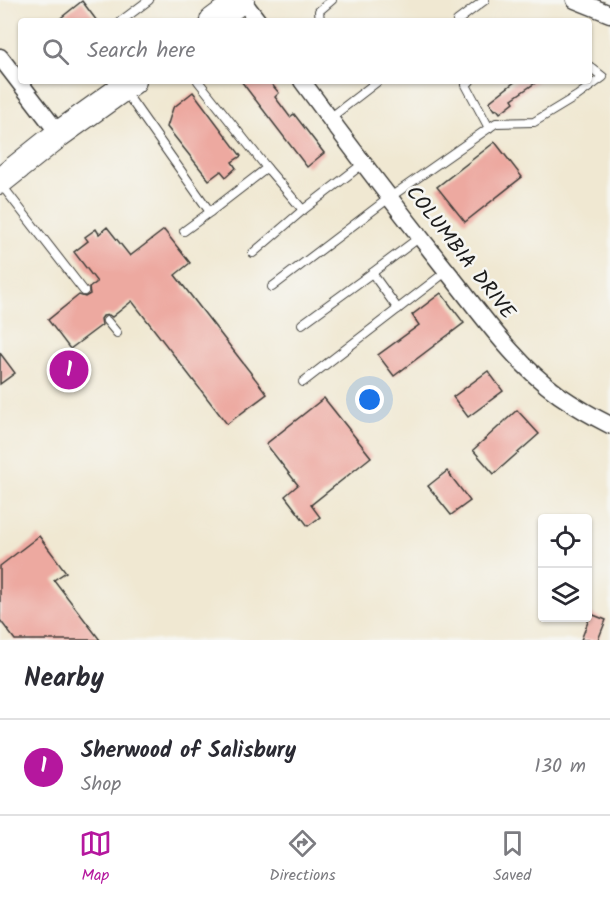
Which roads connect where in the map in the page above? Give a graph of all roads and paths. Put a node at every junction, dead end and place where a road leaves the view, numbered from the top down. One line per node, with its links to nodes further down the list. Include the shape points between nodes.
1 (149, 0): 7 (lane)
2 (241, 0): 8 (main road); 9 (street)
3 (332, 0): 10 (lane, via 319,11)
4 (485, 0): 11 (lane)
5 (575, 0): 6 (street)
6 (610, 14)
7 (125, 18)
8 (217, 18)
9 (256, 18)
10 (320, 18)
11 (461, 18)
12 (0, 57): 14 (street)
13 (592, 68): 22 (lane, via 603,77 534,122 496,123)
14 (18, 74)
15 (25, 84): 23 (street)
16 (200, 84): 25 (lane)
17 (304, 84): 21 (street, COLUMBIA DRIVE)
18 (367, 84): 21 (lane)
19 (467, 84): 22 (lane)
20 (128, 85): 23 (main road); 29 (lane)
21 (330, 118): 24 (street, COLUMBIA DRIVE)
22 (489, 128): 27 (lane)
23 (59, 134): 26 (main road)
24 (364, 163): 27 (street, COLUMBIA DRIVE); 28 (lane)
25 (267, 168): 28 (lane); 29 (lane)
26 (0, 182): 36 (lane)
27 (389, 198): 31 (street, COLUMBIA DRIVE); 35 (lane)
28 (303, 210): 32 (lane)
29 (210, 212): 30 (lane)
30 (184, 231)
31 (420, 237): 33 (street, COLUMBIA DRIVE); 34 (lane)
32 (253, 252)
33 (447, 271): 37 (lane); 42 (street, COLUMBIA DRIVE, via 526,367 558,394)
34 (372, 273): 37 (lane); 39 (lane)
35 (272, 287)
36 (84, 291)
37 (398, 309): 41 (lane)
38 (107, 321): 40 (lane)
39 (302, 324)
40 (117, 333)
41 (303, 382)
42 (610, 425)

